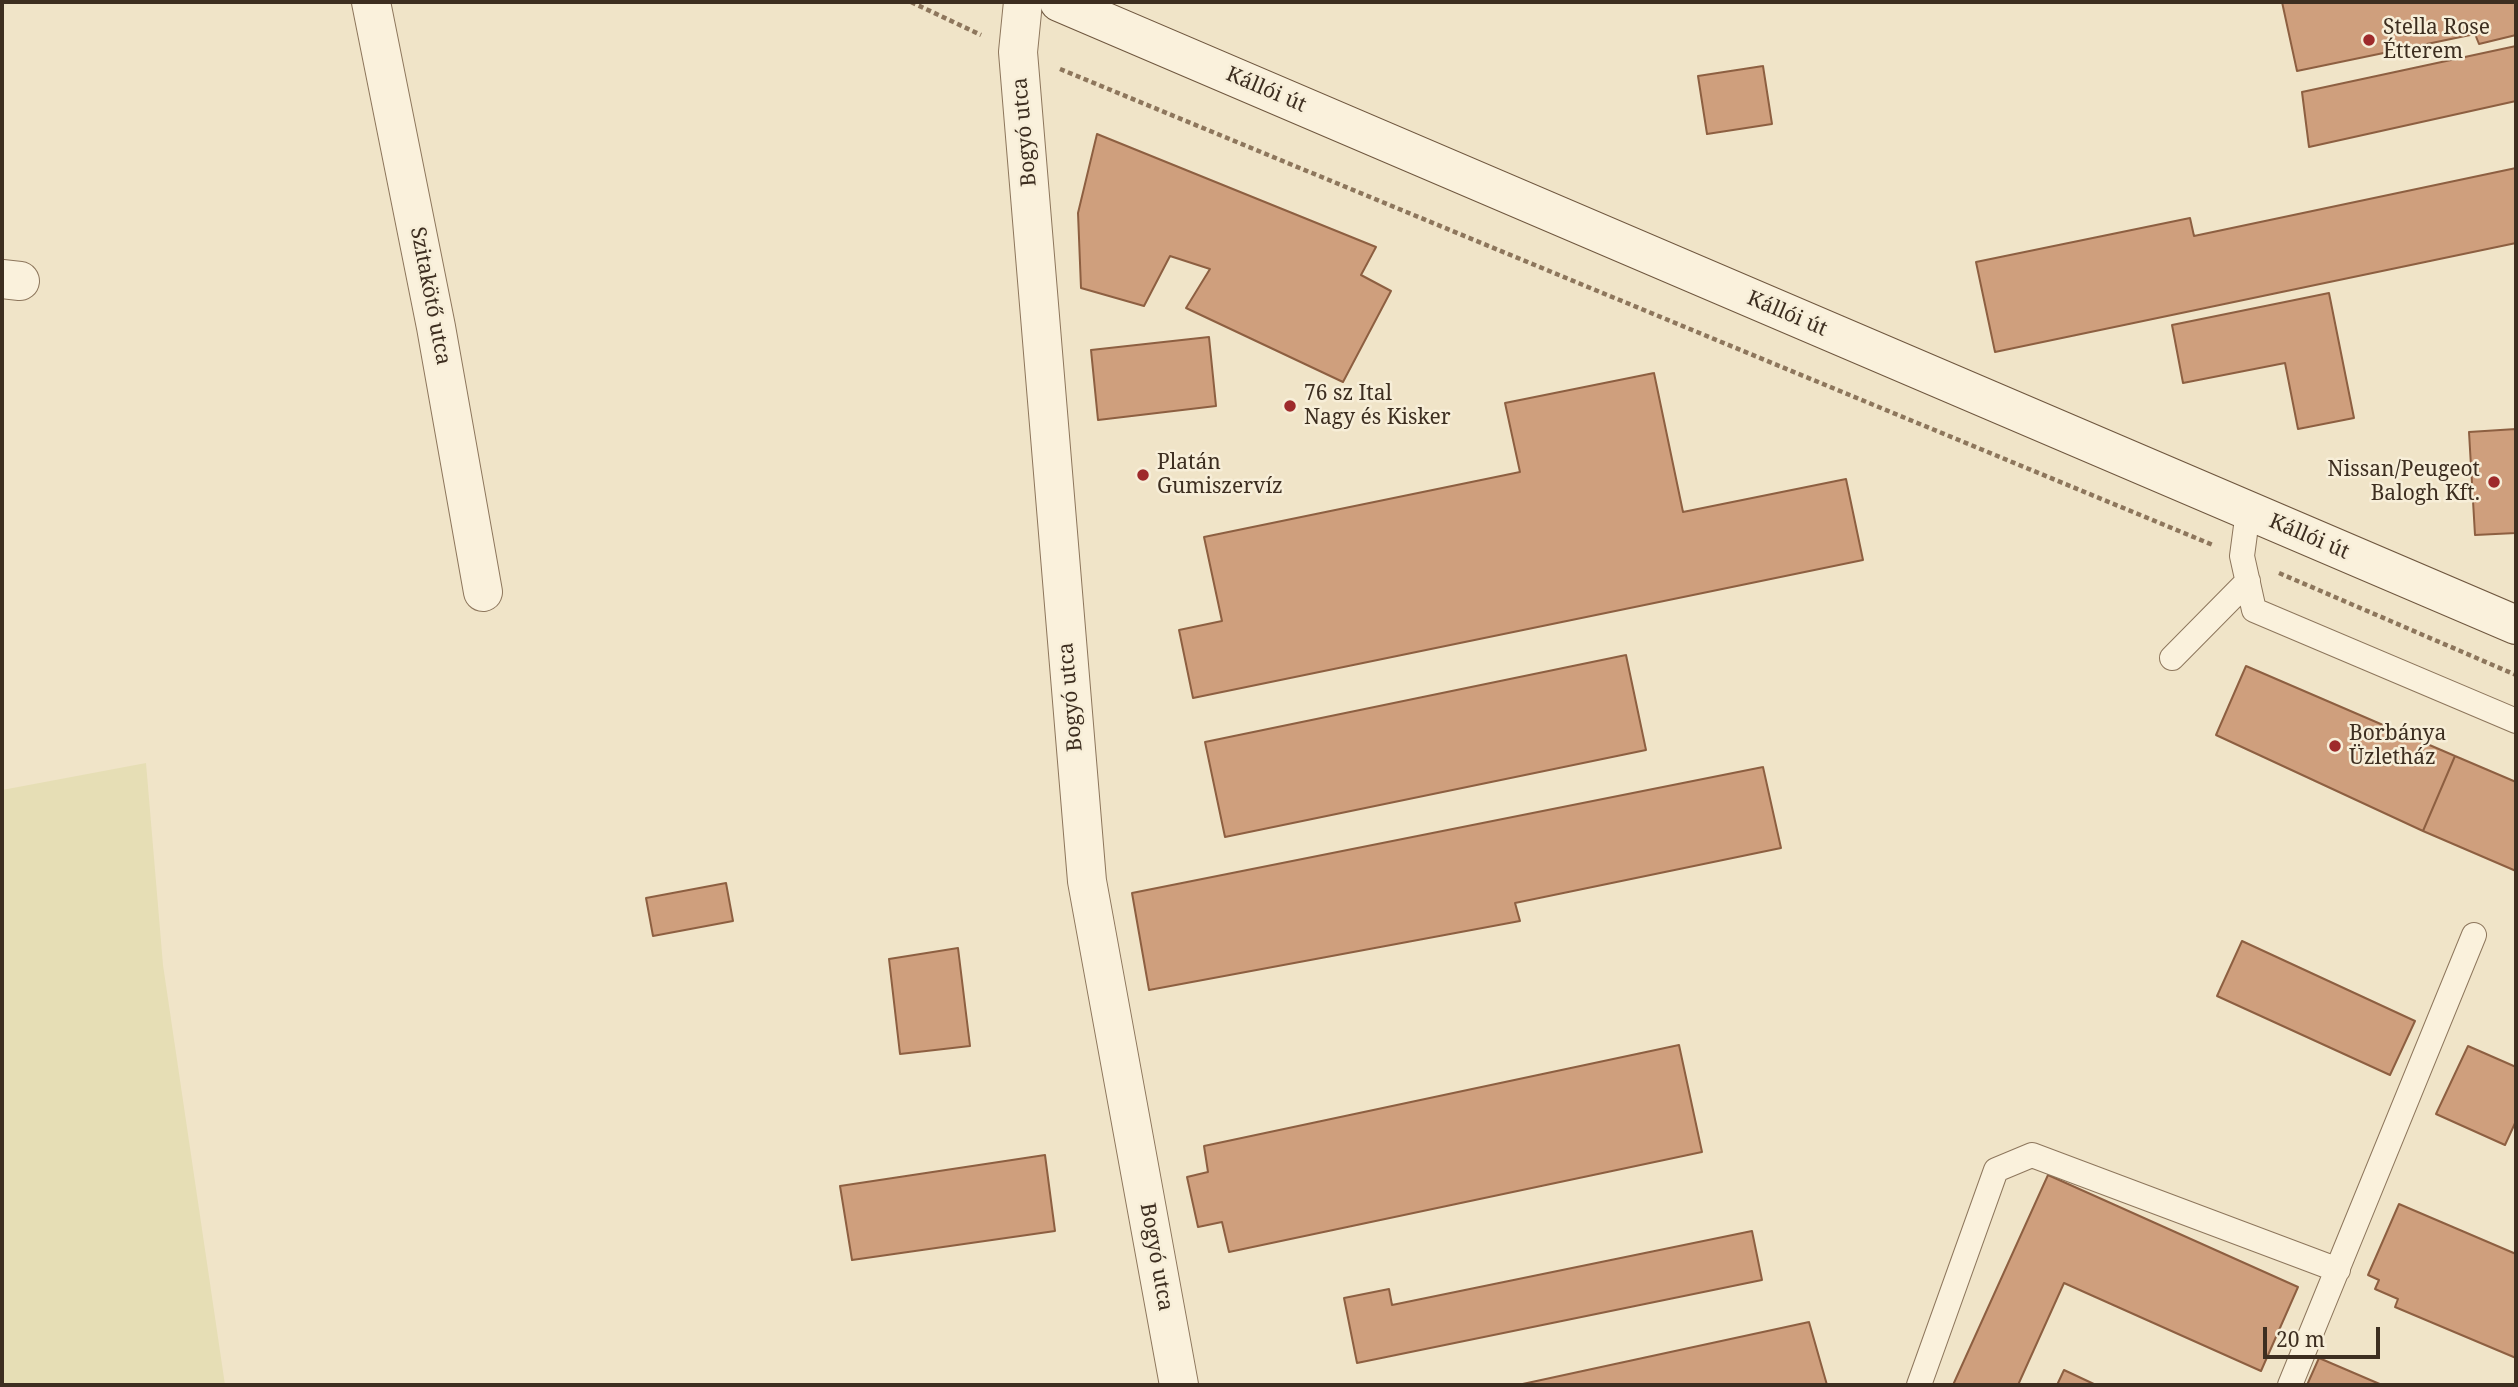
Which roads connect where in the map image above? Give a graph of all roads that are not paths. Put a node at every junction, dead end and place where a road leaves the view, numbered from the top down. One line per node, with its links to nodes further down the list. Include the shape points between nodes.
1 (371, 2): 6 (street, Szitakötő utca)
2 (1023, 2): 12 (street, Bogyó utca, via 1018,52 1087,881)
3 (1074, 5): 4 (street, Kállói út)
4 (2248, 511): 5 (lane, via 2242,556); 7 (street, Kállói út)
5 (2248, 581): 8 (lane); 9 (lane, via 2254,610)
6 (483, 592)
7 (2516, 625)
8 (2172, 658)
9 (2516, 721)
10 (2474, 935): 11 (lane)
11 (2338, 1270): 13 (lane, via 2032,1155 1996,1170); 14 (lane)
12 (1179, 1385)
13 (1919, 1385)
14 (2290, 1385)

